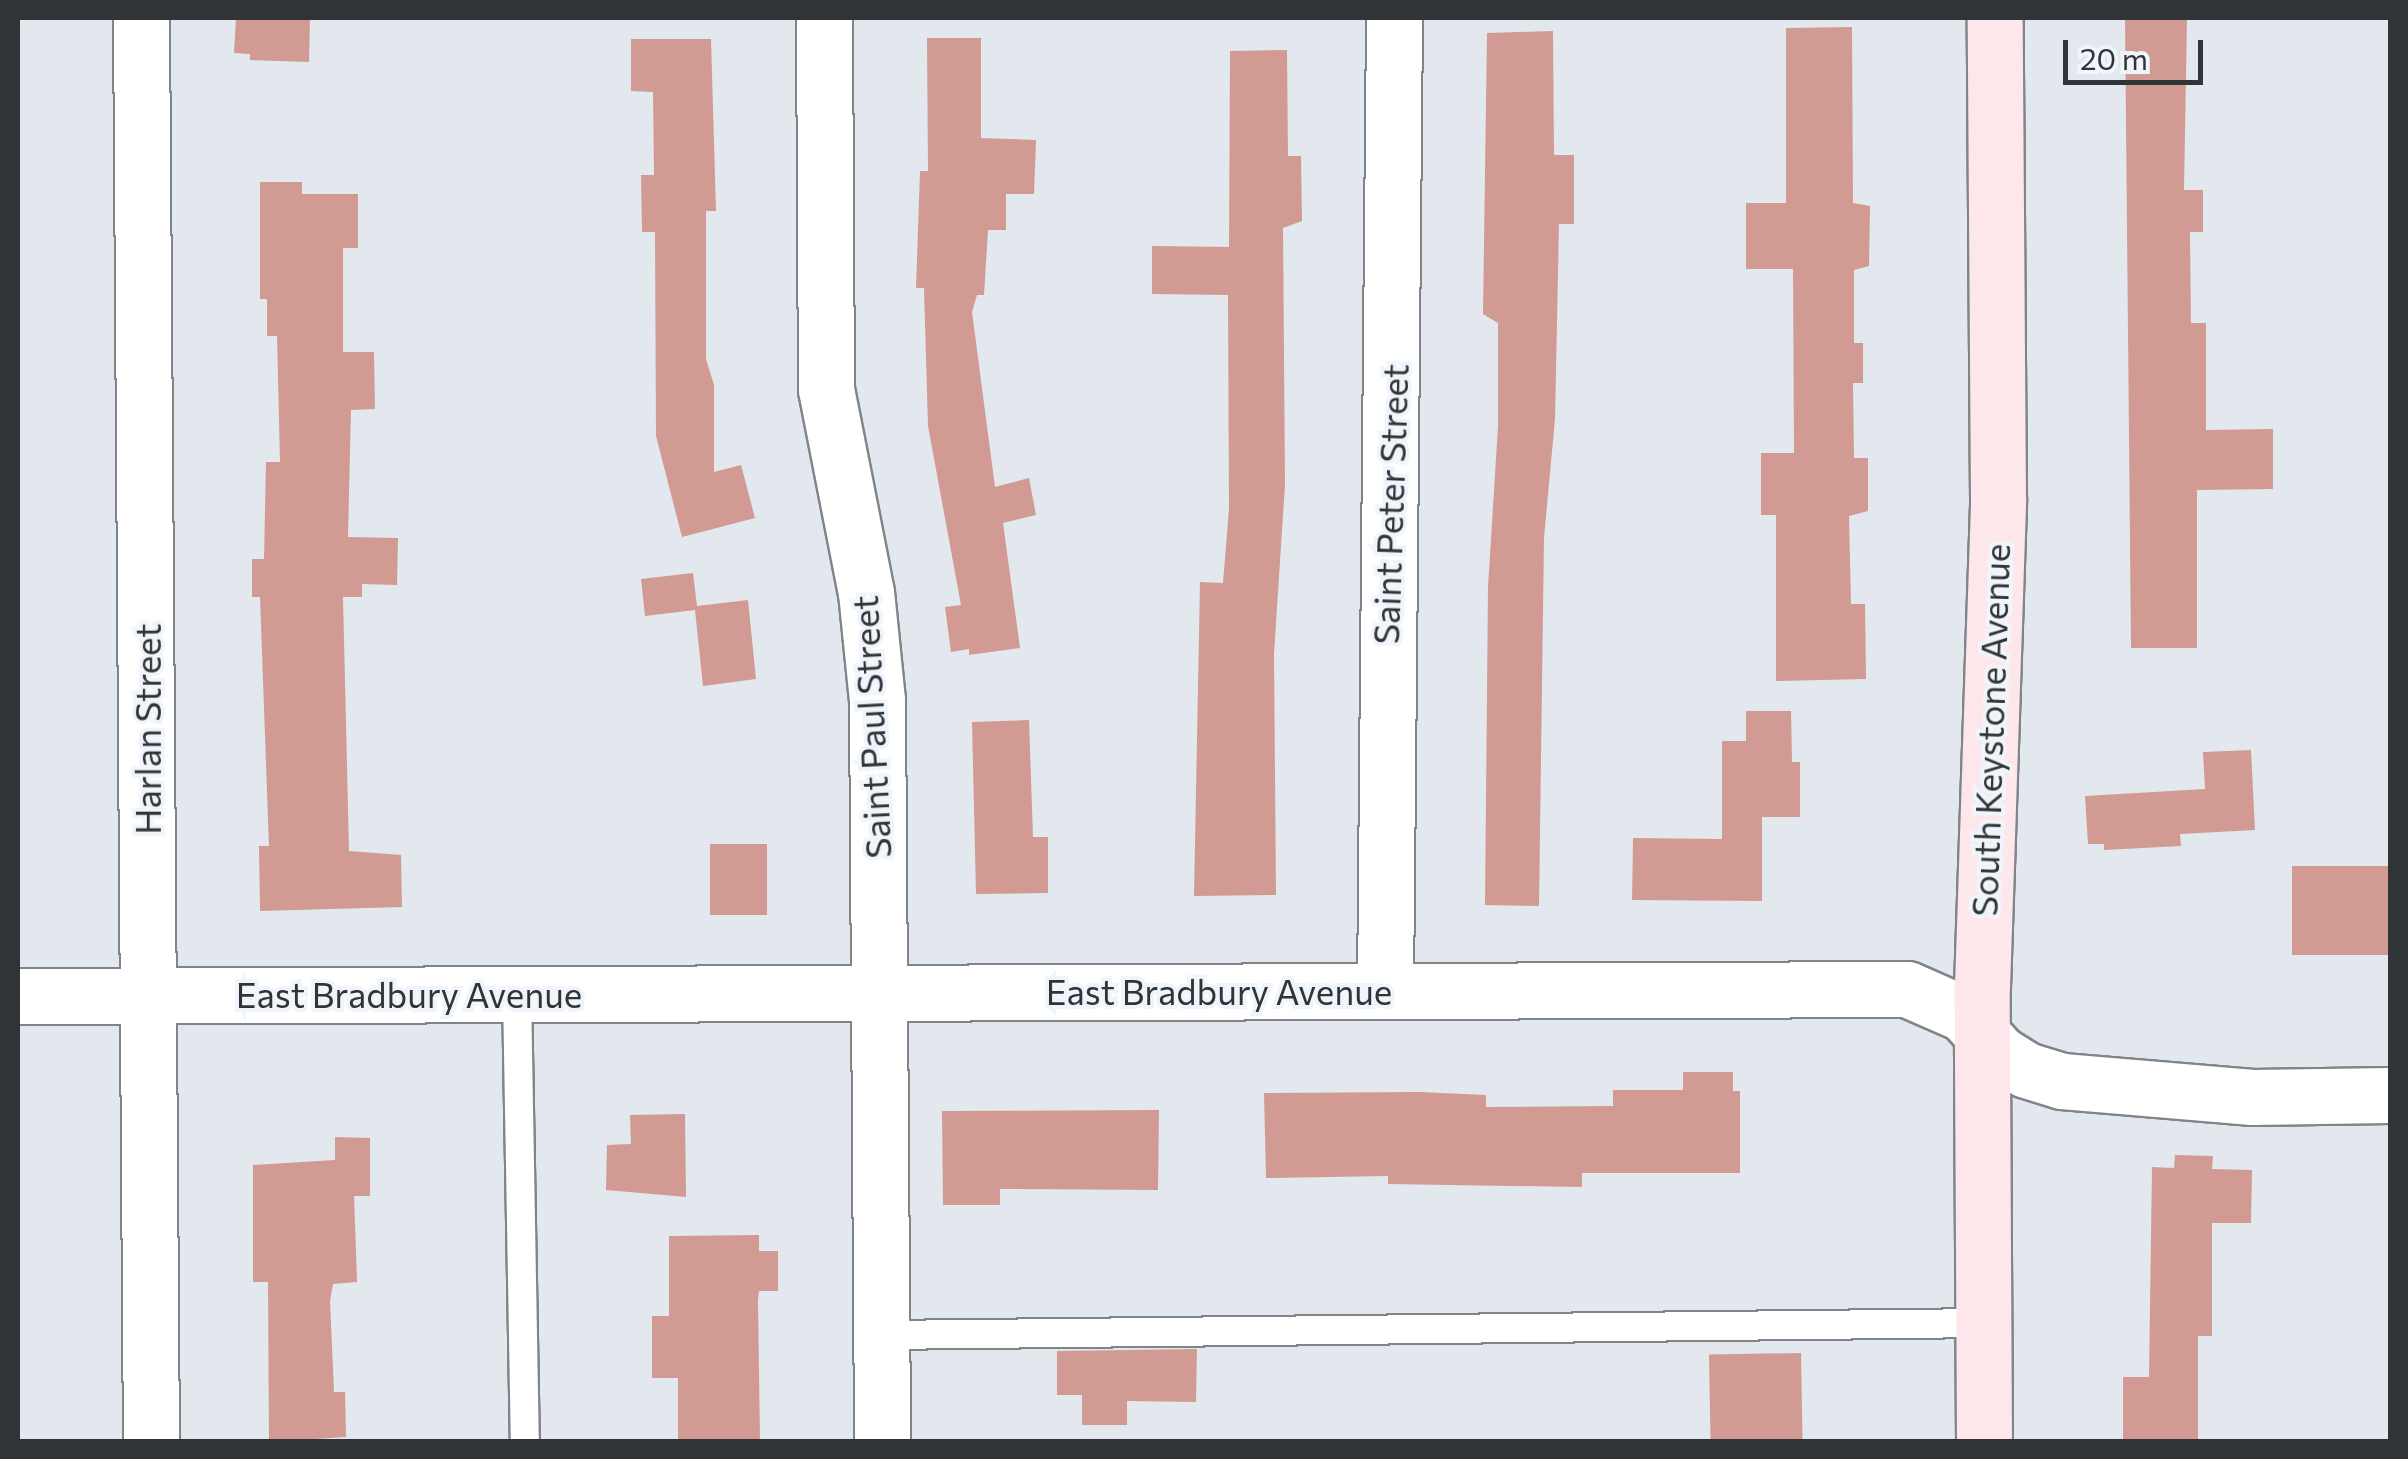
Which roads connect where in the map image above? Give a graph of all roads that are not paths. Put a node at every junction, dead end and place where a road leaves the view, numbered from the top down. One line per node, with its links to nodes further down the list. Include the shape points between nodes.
1 (141, 18): 9 (street, Harlan Street)
2 (824, 18): 5 (street, Saint Paul Street, via 826,379 874,662)
3 (1394, 18): 6 (street, Saint Peter Street)
4 (1995, 18): 10 (main road, South Keystone Avenue, via 1998,498)
5 (879, 990): 6 (street, East Bradbury Avenue); 7 (street, East Bradbury Avenue); 13 (street, Saint Paul Street)
6 (1385, 991): 10 (street, East Bradbury Avenue, via 1907,989 1954,1007)
7 (517, 993): 9 (street, East Bradbury Avenue); 15 (lane)
8 (18, 996): 9 (street, East Bradbury Avenue)
9 (149, 996): 14 (street, Harlan Street)
10 (1982, 1036): 11 (street, East Bradbury Avenue, via 2026,1070 2062,1081 2252,1098); 12 (main road, South Keystone Avenue)
11 (2390, 1095)
12 (1983, 1324): 13 (lane); 17 (main road, South Keystone Avenue)
13 (882, 1335): 16 (street, Saint Paul Street)
14 (150, 1442)
15 (524, 1442)
16 (882, 1442)
17 (1984, 1442)

